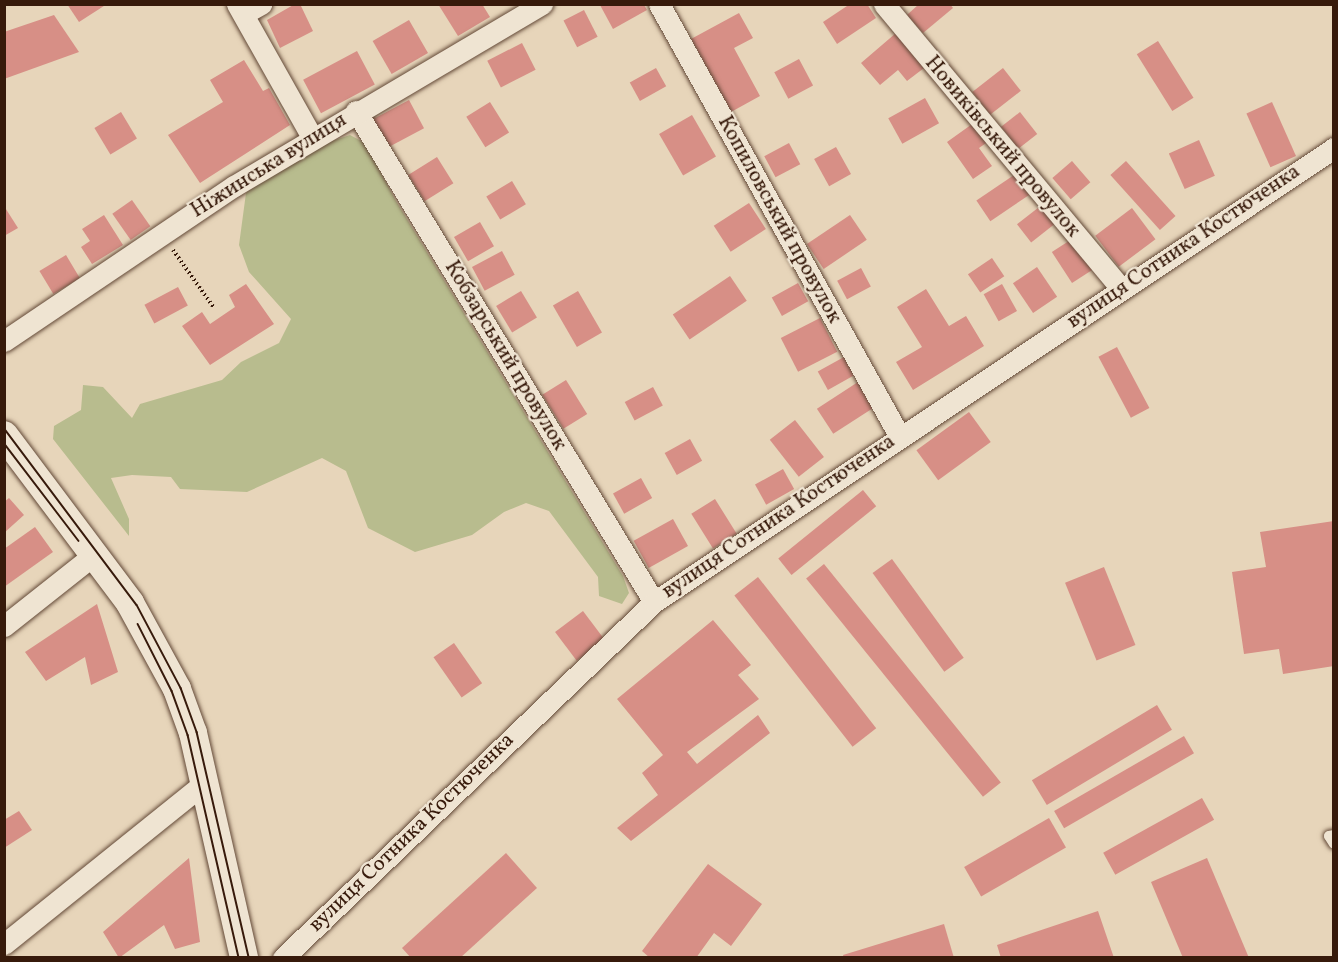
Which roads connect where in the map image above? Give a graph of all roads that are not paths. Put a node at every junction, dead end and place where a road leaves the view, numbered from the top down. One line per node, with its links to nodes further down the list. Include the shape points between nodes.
1 (542, 4): 5 (street, Ніжинська вулиця)
2 (659, 4): 11 (street, Копиловський провулок)
3 (884, 4): 8 (street, Новиківський провулок)
4 (247, 8): 6 (street)
5 (356, 111): 6 (street, Ніжинська вулиця); 13 (street, Кобзарський провулок)
6 (312, 137): 9 (street, Ніжинська вулиця)
7 (1334, 148): 8 (street, вулиця Сотника Костюченка)
8 (1121, 288): 11 (street, вулиця Сотника Костюченка)
9 (4, 341)
10 (4, 435): 12 (street)
11 (899, 436): 13 (street, вулиця Сотника Костюченка)
12 (95, 554): 14 (street); 15 (street, via 129,603 177,689 193,733)
13 (654, 602): 20 (street, вулиця Сотника Костюченка)
14 (4, 626)
15 (204, 783): 18 (street); 19 (street)
16 (1334, 836): 17 (lane, via 1329,836)
17 (1334, 844)
18 (4, 944)
19 (244, 957)
20 (283, 957)

